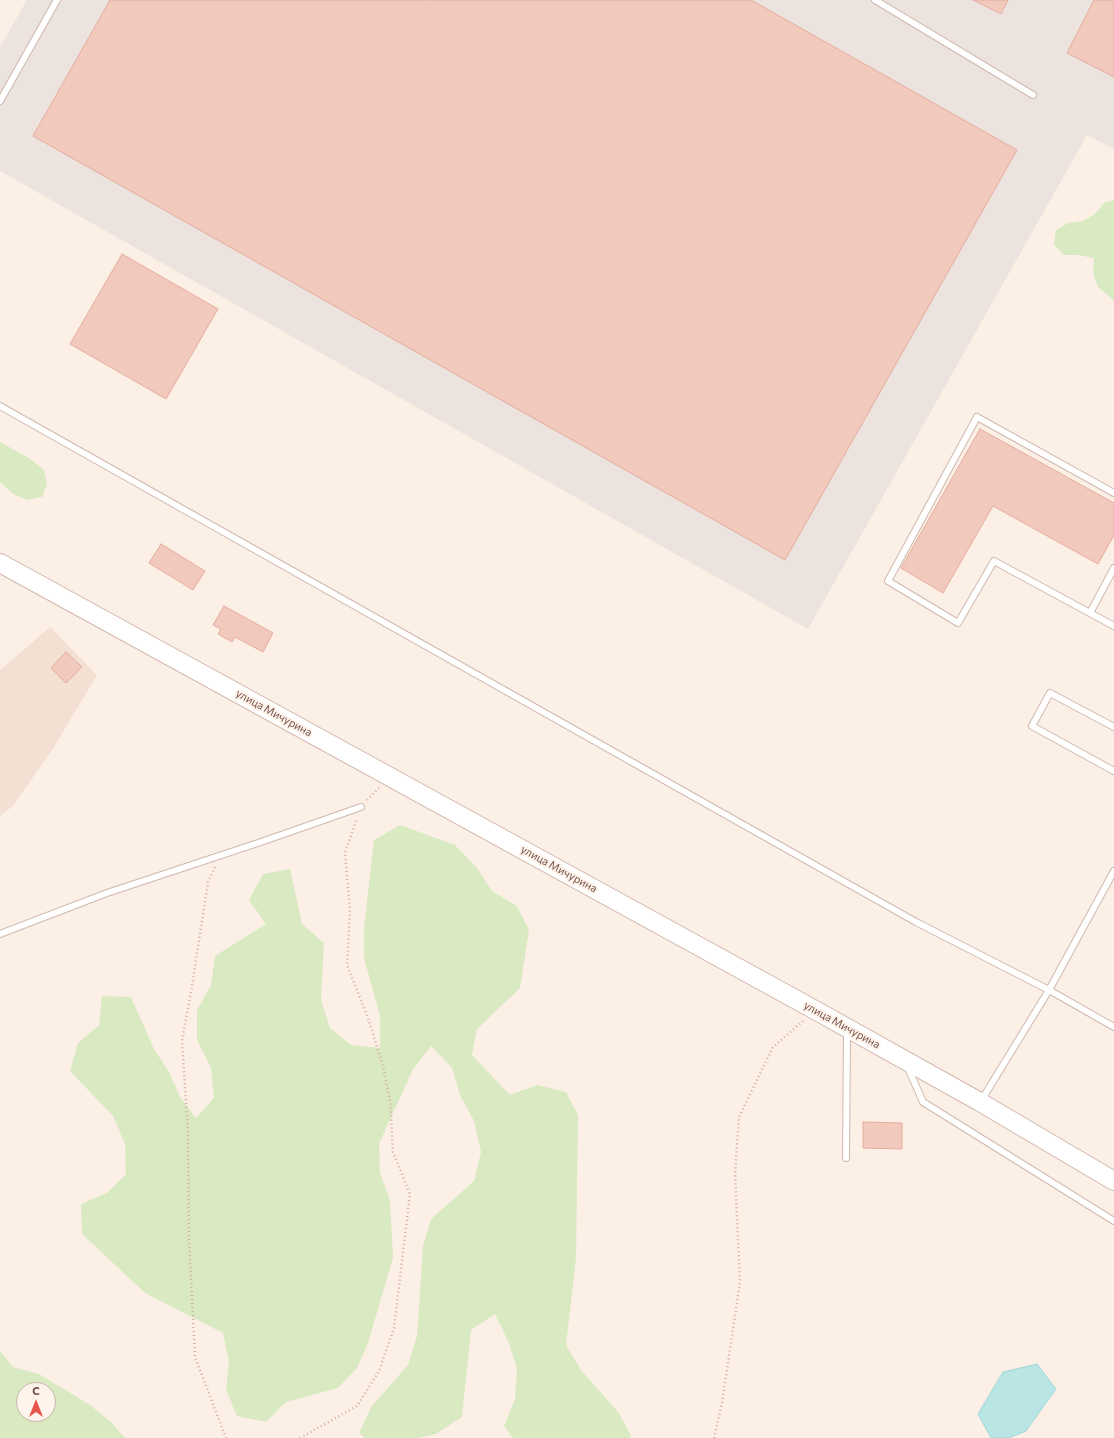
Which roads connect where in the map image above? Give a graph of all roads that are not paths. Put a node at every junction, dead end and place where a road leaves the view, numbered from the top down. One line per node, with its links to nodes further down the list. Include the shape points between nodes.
1 (57, 0): 4 (lane)
2 (875, 0): 3 (lane)
3 (1033, 95)
4 (0, 101)
5 (0, 406): 16 (lane, via 916,922)
6 (1114, 493): 9 (lane, via 976,417 888,580 958,623 994,561)
7 (0, 562): 17 (main road, улица Мичурина)
8 (1114, 568): 9 (lane)
9 (1090, 613): 10 (lane)
10 (1114, 626)
11 (1114, 727): 12 (lane, via 1050,693 1032,726)
12 (1114, 771)
13 (361, 807): 15 (lane, via 107,893)
14 (1114, 871): 16 (lane)
15 (0, 934)
16 (1049, 990): 18 (lane); 20 (lane)
17 (847, 1027): 19 (main road, улица Мичурина); 21 (lane)
18 (1114, 1027)
19 (905, 1060): 20 (main road, улица Мичурина); 23 (lane, via 923,1102)
20 (980, 1102): 22 (main road, улица Мичурина)
21 (846, 1158)
22 (1114, 1180)
23 (1114, 1220)

